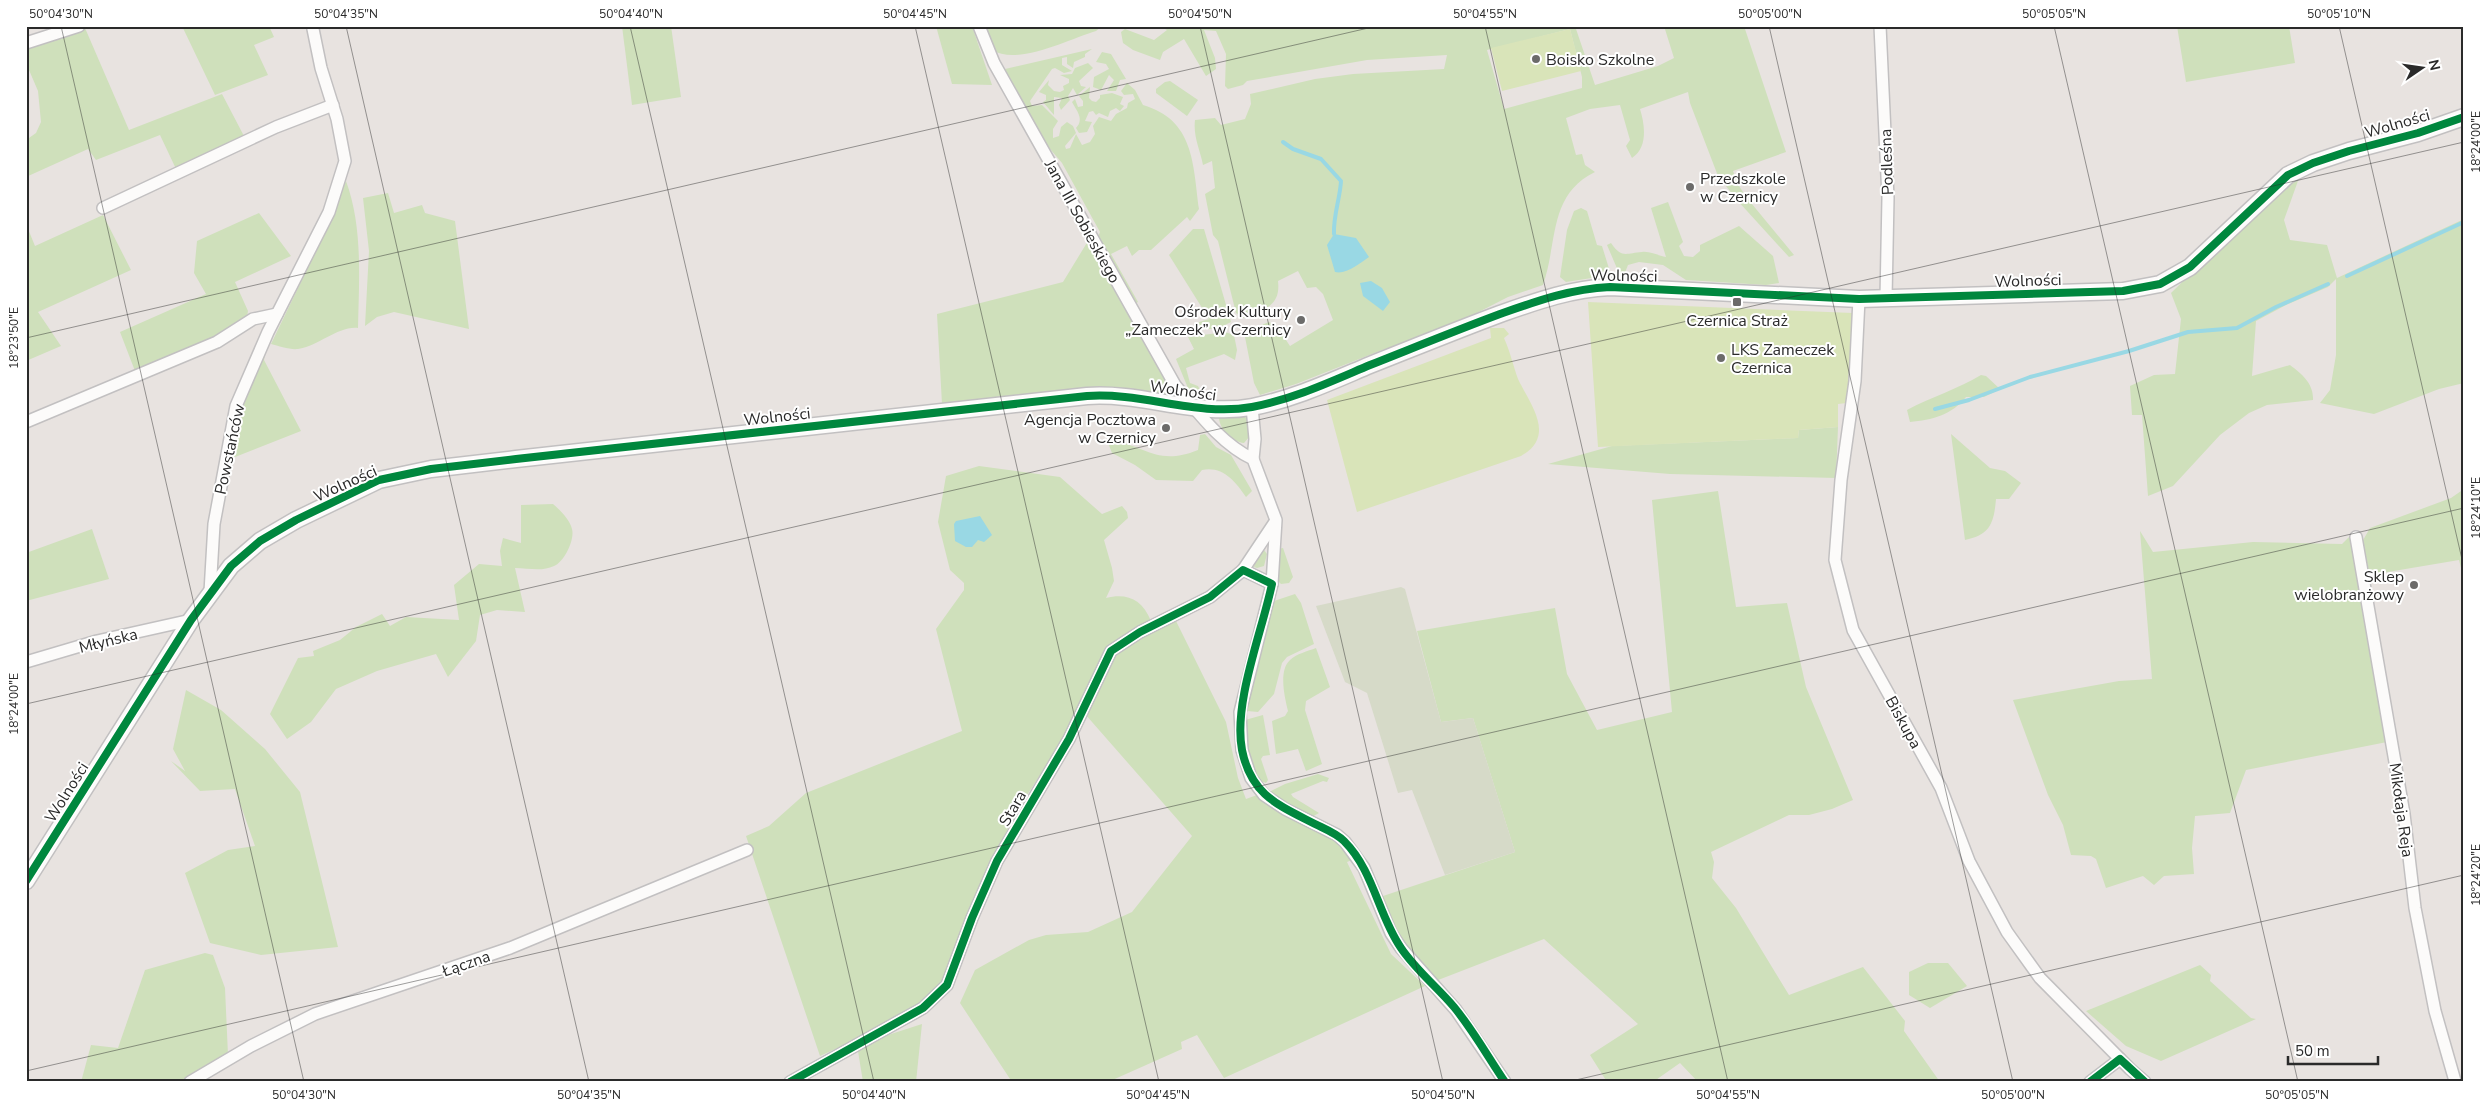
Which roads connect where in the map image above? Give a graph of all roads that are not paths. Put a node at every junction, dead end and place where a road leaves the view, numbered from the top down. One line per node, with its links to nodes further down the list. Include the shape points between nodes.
1 (79, 26): 5 (street)
2 (979, 26): 15 (street, Jana III Sobieskiego, via 994,63 1126,299 1175,385)
3 (1880, 26): 9 (street, Podleśna, via 1888,198)
4 (313, 27): 6 (street, Powstańców)
5 (26, 43)
6 (332, 105): 8 (street, via 276,127); 11 (street, Powstańców, via 345,161 329,212)
7 (2464, 117): 9 (street, Wolności, via 2349,151 2288,175 2190,267 2160,284 2124,291)
8 (103, 208)
9 (1886, 298): 10 (street, Wolności)
10 (1859, 299): 14 (street, Wolności, via 1582,288 1555,294 1490,318 1316,388); 27 (street, Biskupa, via 1854,381 1835,560 1853,630 1941,788 1969,861 2007,932 2040,978)
11 (277, 314): 12 (street); 13 (street, Powstańców)
12 (253, 319): 13 (street); 16 (street, via 217,342)
13 (268, 332): 22 (street, Powstańców, via 236,406 228,441 214,524)
14 (1252, 407): 15 (street, Wolności, via 1226,410); 17 (street, via 1255,439)
15 (1194, 408): 17 (street, Jana III Sobieskiego, via 1236,451); 22 (street, Wolności, via 1122,395 1087,396 432,470 379,480 296,520 260,541 231,566)
16 (26, 422)
17 (1252, 458): 18 (street)
18 (1276, 520): 20 (street, Stara); 21 (street)
19 (2356, 537): 34 (street, Mikołaja Reja, via 2404,814 2415,908)
20 (1243, 570): 21 (street); 30 (street, Stara, via 1210,597 1140,632 1111,651 1069,739 997,861 948,985 917,1011)
21 (1272, 584): 31 (street, via 1240,712 1242,750 1251,778 1264,795 1345,842 1364,868 1400,948 1456,1010)
22 (210, 592): 23 (street, Wolności)
23 (190, 620): 24 (street, Młyńska, via 97,641); 26 (street, Wolności)
24 (26, 662)
25 (747, 850): 29 (street, Łączna, via 510,948 315,1014)
26 (26, 881)
27 (2120, 1059): 32 (street); 33 (street, Biskupa)
28 (2464, 1079): 34 (street)
29 (190, 1082)
30 (790, 1082)
31 (1505, 1082)
32 (2090, 1082)
33 (2145, 1082)
34 (2454, 1082)

